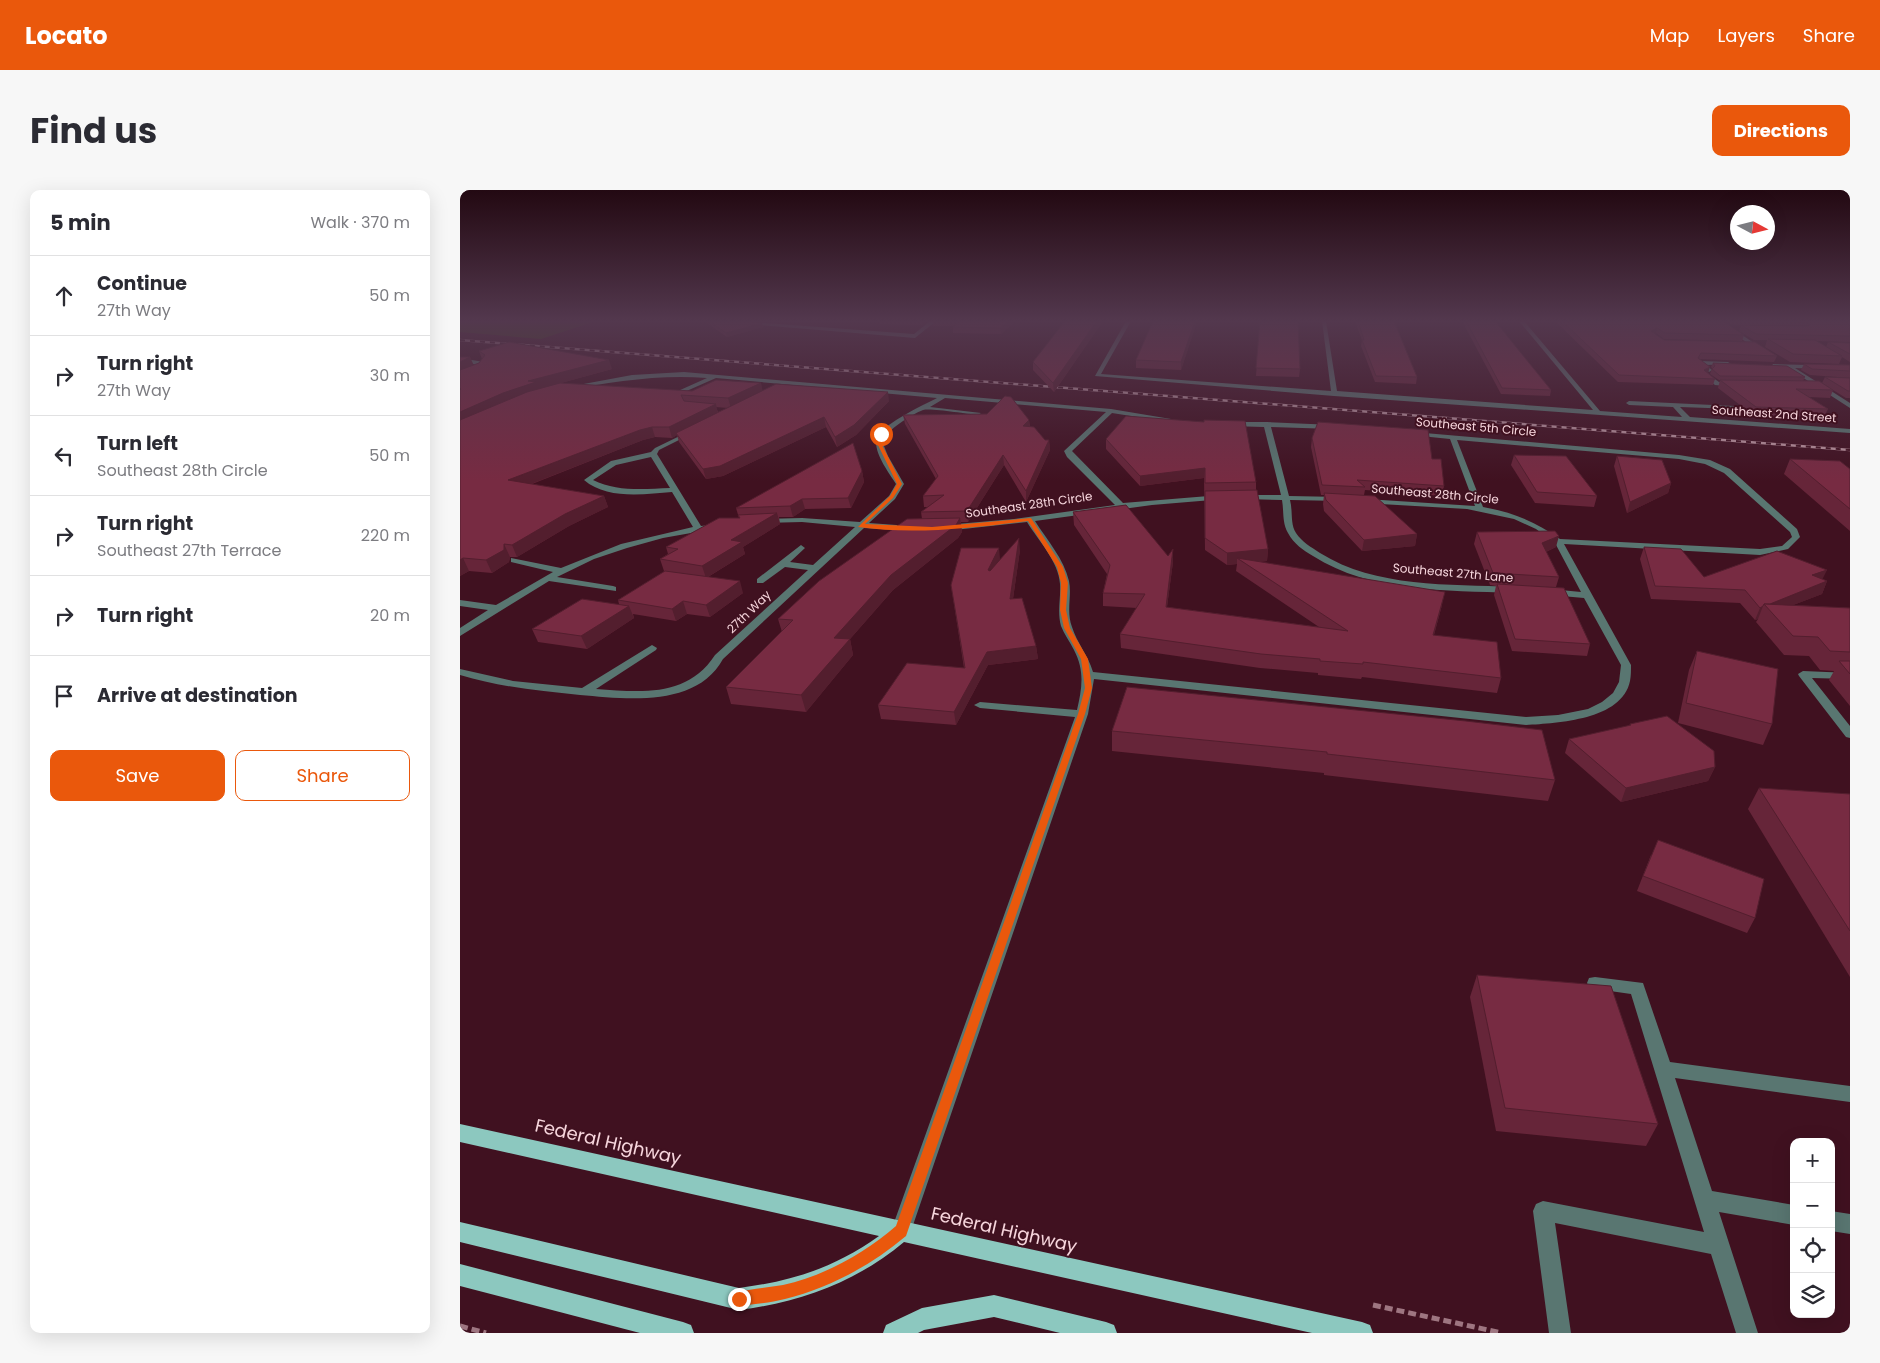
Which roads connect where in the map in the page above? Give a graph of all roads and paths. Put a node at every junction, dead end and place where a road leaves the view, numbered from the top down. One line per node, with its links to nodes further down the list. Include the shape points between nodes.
1 (671, 374): 15 (street, via 646,375)
2 (690, 374): 8 (street)
3 (1097, 374): 17 (street, Southeast 2nd Street)
4 (1331, 374): 17 (street)
5 (1565, 374): 26 (street)
6 (1709, 374): 12 (street, via 1717,384)
7 (1800, 374): 9 (street)
8 (717, 376): 11 (street); 18 (street)
9 (1808, 379): 10 (street); 14 (street)
10 (1825, 380)
11 (791, 383): 16 (street); 19 (street)
12 (1744, 385)
13 (1801, 385): 14 (street)
14 (1818, 385): 22 (street)
15 (556, 390)
16 (774, 391)
17 (1334, 394): 26 (street, Southeast 2nd Street)
18 (671, 396)
19 (946, 396): 23 (street, 27th Way); 25 (street)
20 (1629, 403): 21 (street)
21 (1675, 405): 24 (street); 28 (street)
22 (1850, 406)
23 (923, 408): 27 (street); 45 (street, 27th Way, via 881,434 879,443 900,484 892,497)
24 (1734, 408)
25 (1111, 411): 29 (street); 40 (street, via 1068,451)
26 (1598, 412): 28 (street, Southeast 2nd Street)
27 (978, 413)
28 (1688, 419): 34 (street, Southeast 2nd Street)
29 (1182, 422)
30 (1222, 424): 31 (street)
31 (1267, 424): 33 (street); 39 (street, Southeast 27th Lane)
32 (699, 428): 37 (street)
33 (1347, 429)
34 (1850, 431)
35 (1405, 434): 36 (street, Southeast 5th Circle)
36 (1453, 438): 41 (street); 47 (street, Southeast 5th Circle, via 1707,462 1727,471 1794,531 1796,537 1786,548 1760,552)
37 (652, 454): 38 (street); 38 (street, via 614,463 588,480 605,490)
38 (675, 490): 46 (street)
39 (1285, 497): 40 (street, Southeast 28th Circle, via 1214,497); 41 (street, Southeast 28th Circle); 56 (street, Southeast 27th Lane, via 1288,526 1295,539 1335,565 1401,583)
40 (1120, 505): 42 (street, Southeast 28th Circle)
41 (1480, 509): 47 (street, Southeast 28th Circle, via 1524,519)
42 (1029, 519): 45 (street, Southeast 28th Circle, via 928,529); 64 (street, via 1060,567 1067,628 1084,659)
43 (754, 522): 45 (street, Southeast 28th Circle, via 802,520)
44 (729, 524): 46 (street)
45 (860, 526): 51 (street, 27th Way)
46 (698, 528): 52 (street, via 610,550)
47 (1558, 541): 58 (street, Southeast 28th Circle)
48 (801, 548): 50 (street)
49 (514, 560): 52 (street)
50 (782, 564): 51 (street); 54 (street)
51 (814, 568): 66 (street, 27th Way, via 719,657 714,668 700,679 655,694)
52 (563, 571): 53 (street)
53 (549, 578): 55 (street); 60 (street)
54 (760, 581)
55 (613, 589)
56 (1519, 591)
57 (1538, 592): 58 (street)
58 (1588, 595): 64 (street, Southeast 28th Circle, via 1626,665 1627,675 1617,696 1591,712 1572,717 1502,720)
59 (460, 603): 60 (street)
60 (498, 608): 61 (street)
61 (460, 633)
62 (652, 648): 66 (street)
63 (460, 672): 66 (street, 27th Way, via 521,685)
64 (1088, 675): 68 (street)
65 (1850, 676): 69 (street, via 1803,674)
66 (584, 692)
67 (980, 705): 68 (street)
68 (1082, 714): 78 (street)
69 (1850, 734)
70 (1595, 983): 71 (street, via 1637,988)
71 (1663, 1069): 72 (street); 74 (street)
72 (1850, 1094)
73 (460, 1132): 78 (main road, Federal Highway)
74 (1705, 1200): 75 (street); 80 (street)
75 (1790, 1214)
76 (1835, 1222): 77 (street)
77 (1850, 1224)
78 (902, 1231): 79 (main road, via 879,1250 841,1271 785,1292 739,1299); 87 (main road, Federal Highway)
79 (460, 1232)
80 (1719, 1245): 88 (street, via 1543,1211); 89 (street)
81 (460, 1275): 84 (main road)
82 (460, 1326): 83 (path)
83 (486, 1333)
84 (683, 1333)
85 (894, 1333): 86 (main road, via 922,1319 994,1306)
86 (1106, 1333)
87 (1362, 1333)
88 (1560, 1333)
89 (1747, 1333)

